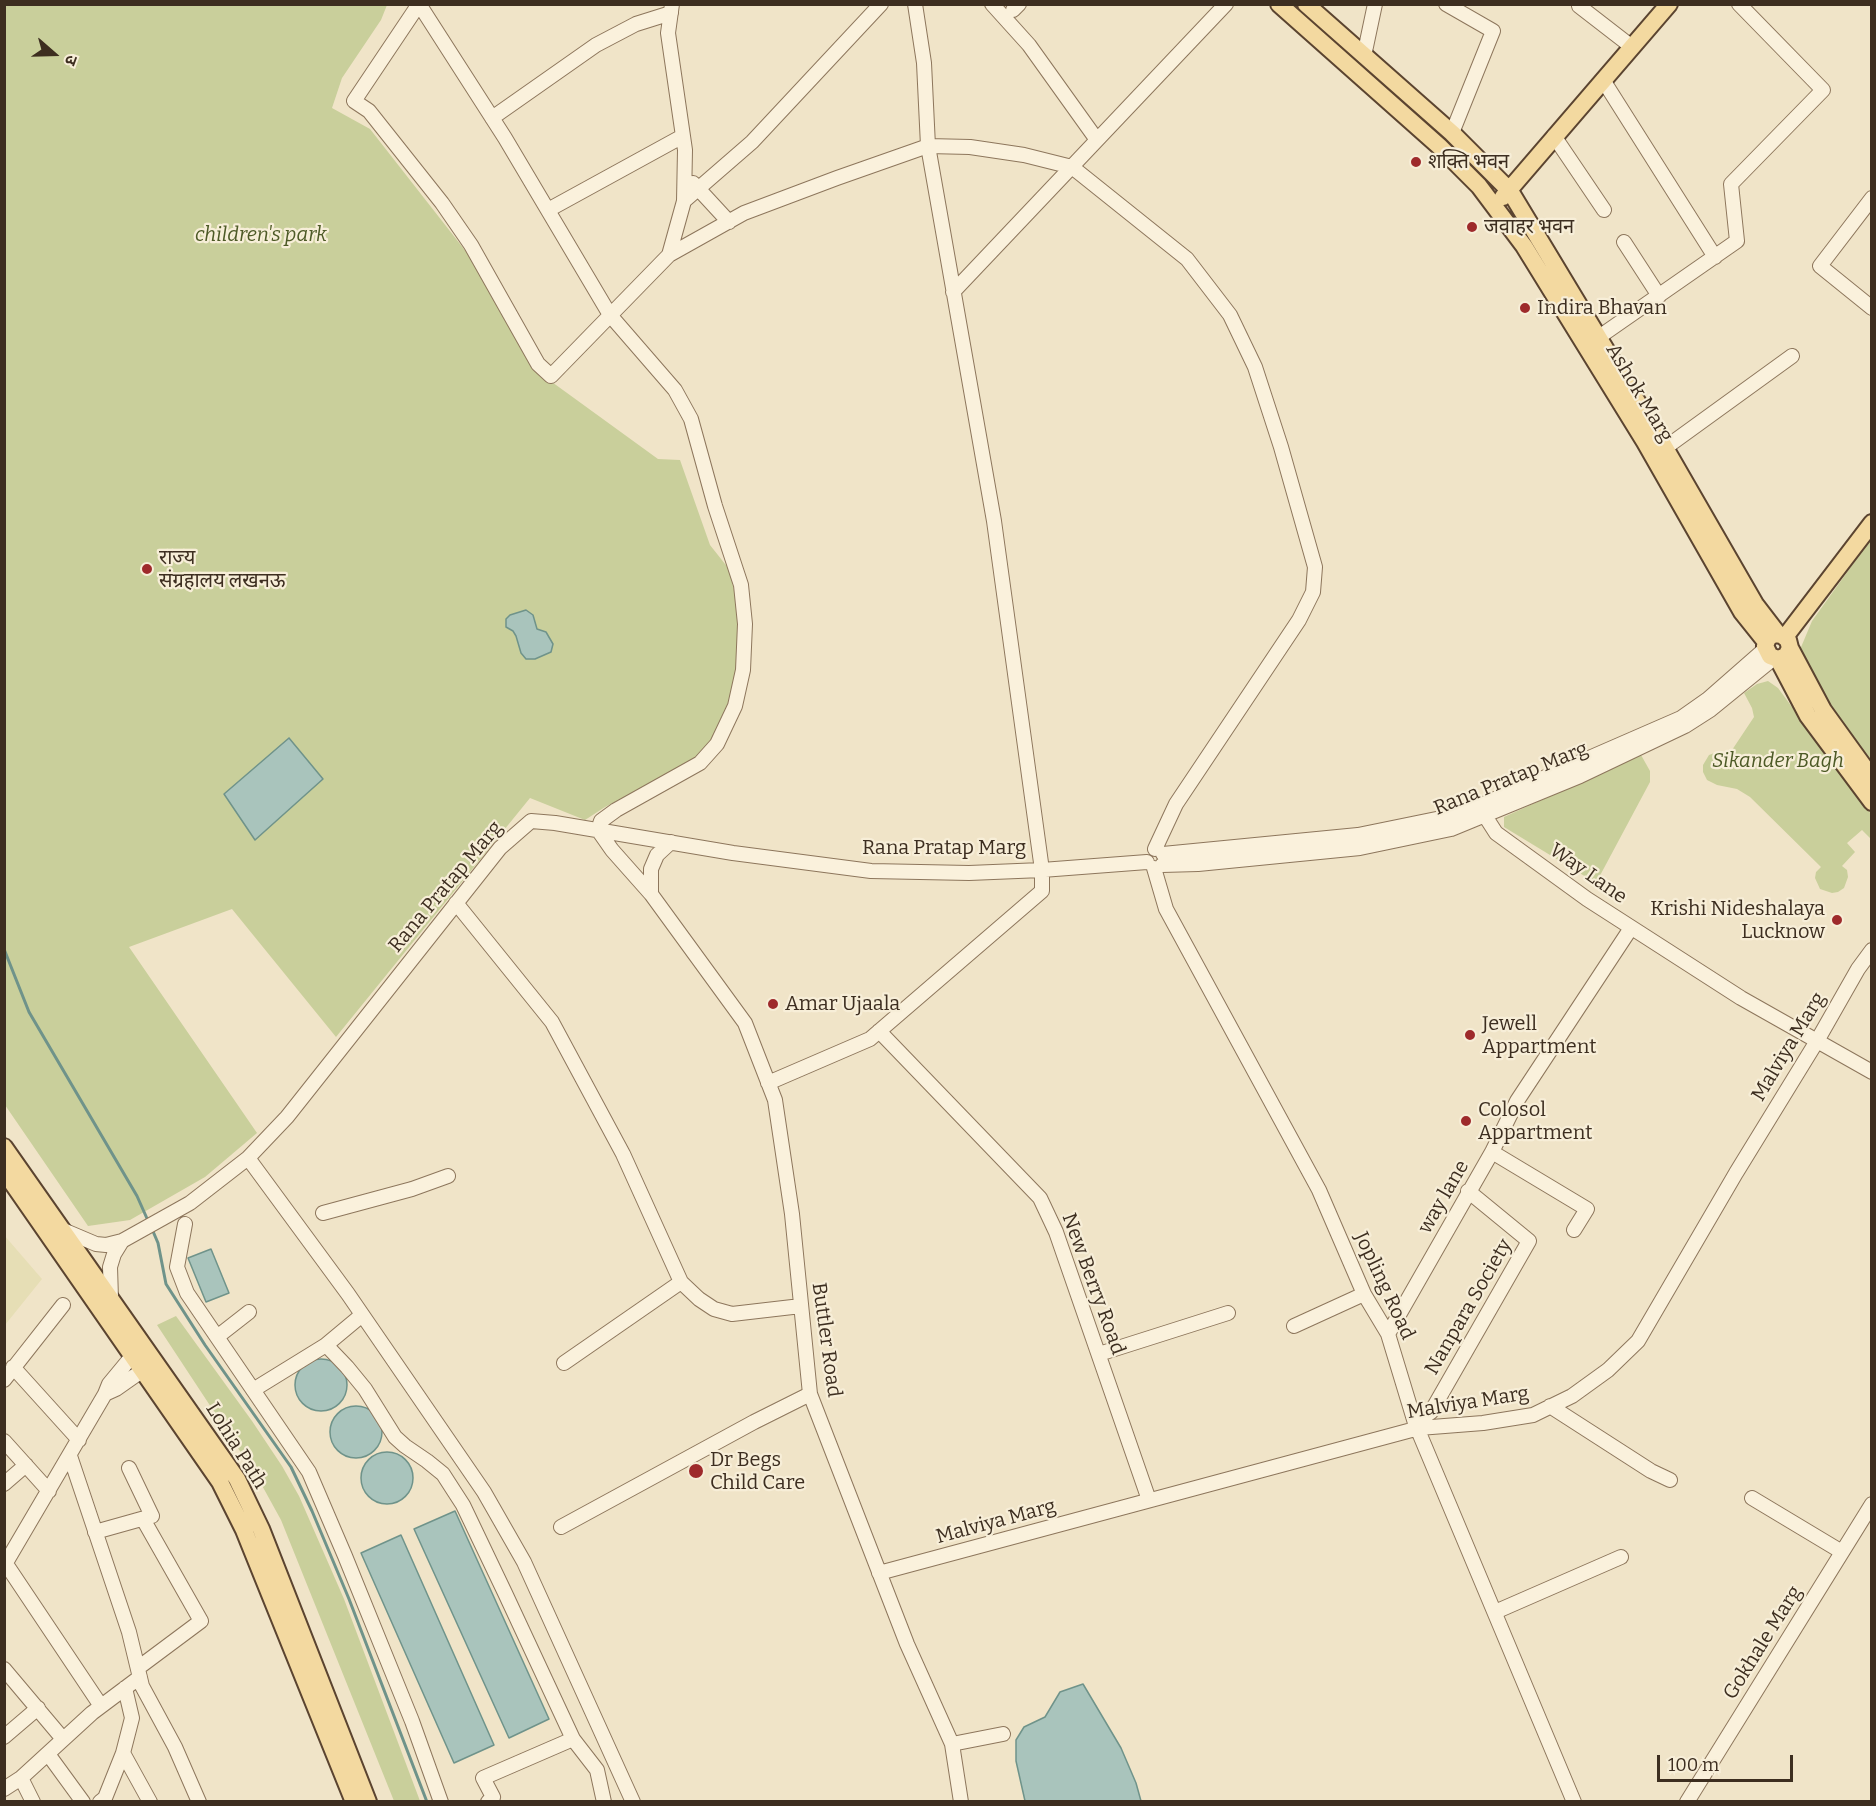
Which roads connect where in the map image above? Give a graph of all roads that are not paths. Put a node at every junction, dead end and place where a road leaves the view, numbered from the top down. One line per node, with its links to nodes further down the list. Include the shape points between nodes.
1 (881, 4): 25 (street, via 752,142)
2 (915, 4): 22 (street, via 924,63)
3 (992, 4): 21 (street, via 1029,45)
4 (1226, 4): 21 (street)
5 (1279, 4): 29 (main road, Ashok Marg, via 1439,146)
6 (1306, 4): 15 (main road, Ashok Marg)
7 (1376, 4): 15 (street)
8 (1446, 4): 18 (street, via 1493,31)
9 (1669, 4): 14 (main road)
10 (1739, 4): 35 (street, via 1823,90 1731,184 1737,241)
11 (419, 5): 17 (street); 39 (street, via 354,101 369,111 442,203 471,245 538,364 551,376)
12 (1579, 6): 14 (street)
13 (671, 9): 17 (street, via 596,45); 19 (street, via 668,33)
14 (1632, 47): 16 (main road)
15 (1364, 56): 18 (main road, Ashok Marg)
16 (1603, 80): 20 (main road); 35 (street)
17 (492, 118): 30 (street)
18 (1452, 133): 26 (main road, Ashok Marg)
19 (683, 136): 24 (street); 30 (street)
20 (1554, 136): 26 (main road); 31 (street)
21 (1097, 140): 23 (street)
22 (928, 147): 23 (street, via 992,150); 32 (street, via 744,213); 36 (street)
23 (1072, 167): 36 (street); 50 (street, via 1186,259 1230,315 1255,368 1315,567 1312,592 1299,620 1176,804)
24 (685, 172): 25 (street); 28 (street)
25 (698, 190): 28 (street); 32 (street)
26 (1510, 191): 29 (main road); 40 (main road, Ashok Marg)
27 (1872, 198): 38 (street, via 1820,266)
28 (684, 201): 34 (street)
29 (1493, 206): 44 (main road, Ashok Marg, via 1524,246 1607,380 1742,612)
30 (548, 210): 39 (street)
31 (1604, 210)
32 (729, 222): 34 (street)
33 (1624, 242): 37 (street)
34 (669, 255): 39 (street)
35 (1715, 257): 37 (street)
36 (953, 292): 51 (street, via 994,521)
37 (1659, 296): 40 (street)
38 (1872, 308)
39 (610, 315): 48 (street, via 675,390 692,419 741,585 745,624 735,706 717,744 700,763 615,810)
40 (1599, 338): 42 (main road, Ashok Marg)
41 (1792, 356): 42 (street)
42 (1665, 448): 44 (main road, Ashok Marg)
43 (1872, 523): 44 (main road, Rana Pratap Marg)
44 (1777, 647): 45 (main road, Ashok Marg); 46 (main road, Ashok Marg, via 1808,716); 47 (street, Rana Pratap Marg, via 1710,710 1685,726 1580,776)
45 (1872, 778)
46 (1872, 802)
47 (1481, 811): 50 (street, Rana Pratap Marg, via 1358,835); 54 (street, Way Lane, via 1496,833)
48 (598, 830): 49 (street, Rana Pratap Marg); 52 (street, Buttler Road); 53 (street, Rana Pratap Marg, via 531,821 500,848)
49 (671, 843): 51 (street, Rana Pratap Marg, via 871,871); 52 (street, via 657,855 651,869)
50 (1156, 860): 51 (street, Rana Pratap Marg); 72 (street, Jopling Road, via 1166,909 1319,1190)
51 (1042, 870): 56 (street, via 1042,891)
52 (651, 894): 59 (street, Buttler Road, via 745,1023)
53 (456, 903): 62 (street, Rana Pratap Marg, via 287,1117); 71 (street, via 552,1022 623,1154)
54 (1631, 928): 57 (street, Way Lane); 61 (street, way lane, via 1517,1101)
55 (1872, 950): 57 (street, Malviya Marg, via 1857,969)
56 (879, 1031): 59 (street, via 870,1039); 83 (street, New Berry Road, via 1040,1198)
57 (1817, 1041): 58 (street, Way Lane); 92 (street, Malviya Marg, via 1638,1341 1608,1370 1572,1396)
58 (1872, 1072)
59 (768, 1083): 75 (street, Buttler Road, via 775,1100 789,1193)
60 (4, 1147): 68 (main road, Lohia Path)
61 (1492, 1152): 65 (street, way lane); 69 (street, via 1587,1209)
62 (248, 1158): 70 (street, Rana Pratap Marg, via 189,1203); 78 (street)
63 (4, 1170): 84 (main road, Lohia Path)
64 (448, 1176): 66 (street)
65 (1468, 1191): 80 (street, way lane); 93 (street, Nanpara Society, via 1529,1241 1431,1412)
66 (323, 1214)
67 (185, 1224): 81 (street, via 177,1267 187,1293)
68 (63, 1230): 70 (street, via 96,1244); 73 (main road, Lohia Path)
69 (1574, 1230)
70 (125, 1239): 73 (street, via 110,1267)
71 (681, 1282): 75 (street, via 714,1309 732,1314); 85 (street)
72 (1364, 1294): 79 (street); 80 (street, Jopling Road)
73 (111, 1298): 133 (main road, Lohia Path, via 237,1479 261,1529)
74 (63, 1305): 86 (street)
75 (801, 1306): 91 (street, Buttler Road)
76 (249, 1312): 81 (street)
77 (1228, 1313): 83 (street)
78 (362, 1315): 82 (street); 137 (street, via 484,1492 524,1562)
79 (1294, 1326)
80 (1388, 1334): 93 (street, Jopling Road)
81 (217, 1337): 89 (street)
82 (326, 1345): 89 (street); 121 (street, via 365,1389 396,1437 442,1474 463,1505)
83 (1099, 1354): 103 (street, New Berry Road)
84 (133, 1355): 87 (main road, Lohia Path); 90 (street)
85 (564, 1363)
86 (13, 1367): 88 (street); 94 (street)
87 (143, 1370): 90 (street); 132 (main road, Lohia Path, via 220,1482 244,1530)
88 (4, 1380)
89 (253, 1390): 134 (street, via 309,1472 412,1721)
90 (105, 1394): 94 (street)
91 (810, 1394): 106 (street); 111 (street, Buttler Road)
92 (1550, 1406): 93 (street, Malviya Marg, via 1533,1415 1483,1424); 99 (street)
93 (1417, 1426): 103 (street, Malviya Marg); 112 (street, Jopling Road)
94 (79, 1440): 96 (street)
95 (4, 1441): 97 (street)
96 (70, 1456): 101 (street); 107 (street)
97 (26, 1465): 100 (street); 101 (street)
98 (129, 1468): 105 (street, via 152,1516)
99 (1670, 1480)
100 (4, 1484)
101 (50, 1491): 110 (street)
102 (1752, 1498): 108 (street)
103 (1149, 1500): 111 (street, Malviya Marg)
104 (1872, 1504): 108 (street, Gokhale Marg)
105 (143, 1519): 107 (street); 114 (street, via 201,1621)
106 (561, 1527)
107 (95, 1532): 114 (street)
108 (1842, 1552): 140 (street, Gokhale Marg)
109 (1621, 1557): 112 (street)
110 (5, 1565): 116 (street)
111 (879, 1573): 122 (street, Buttler Road)
112 (1495, 1612): 139 (street, Jopling Road)
113 (4, 1669): 117 (street)
114 (139, 1673): 115 (street); 131 (street)
115 (125, 1688): 116 (street); 123 (street, via 132,1718)
116 (101, 1706): 120 (street)
117 (38, 1708): 119 (street); 120 (street)
118 (1003, 1734): 122 (street)
119 (4, 1737)
120 (63, 1739): 124 (street)
121 (573, 1739): 135 (street, via 483,1778 493,1797); 136 (street, via 597,1770)
122 (952, 1744): 138 (street, Buttler Road)
123 (123, 1753): 129 (street); 130 (street)
124 (48, 1754): 125 (street); 128 (street)
125 (21, 1778): 126 (street); 127 (street)
126 (4, 1789)
127 (33, 1802)
128 (83, 1802)
129 (100, 1802)
130 (150, 1802)
131 (199, 1802)
132 (354, 1802)
133 (368, 1802)
134 (441, 1802)
135 (488, 1802)
136 (604, 1802)
137 (633, 1802)
138 (961, 1802)
139 (1575, 1802)
140 (1687, 1802)

